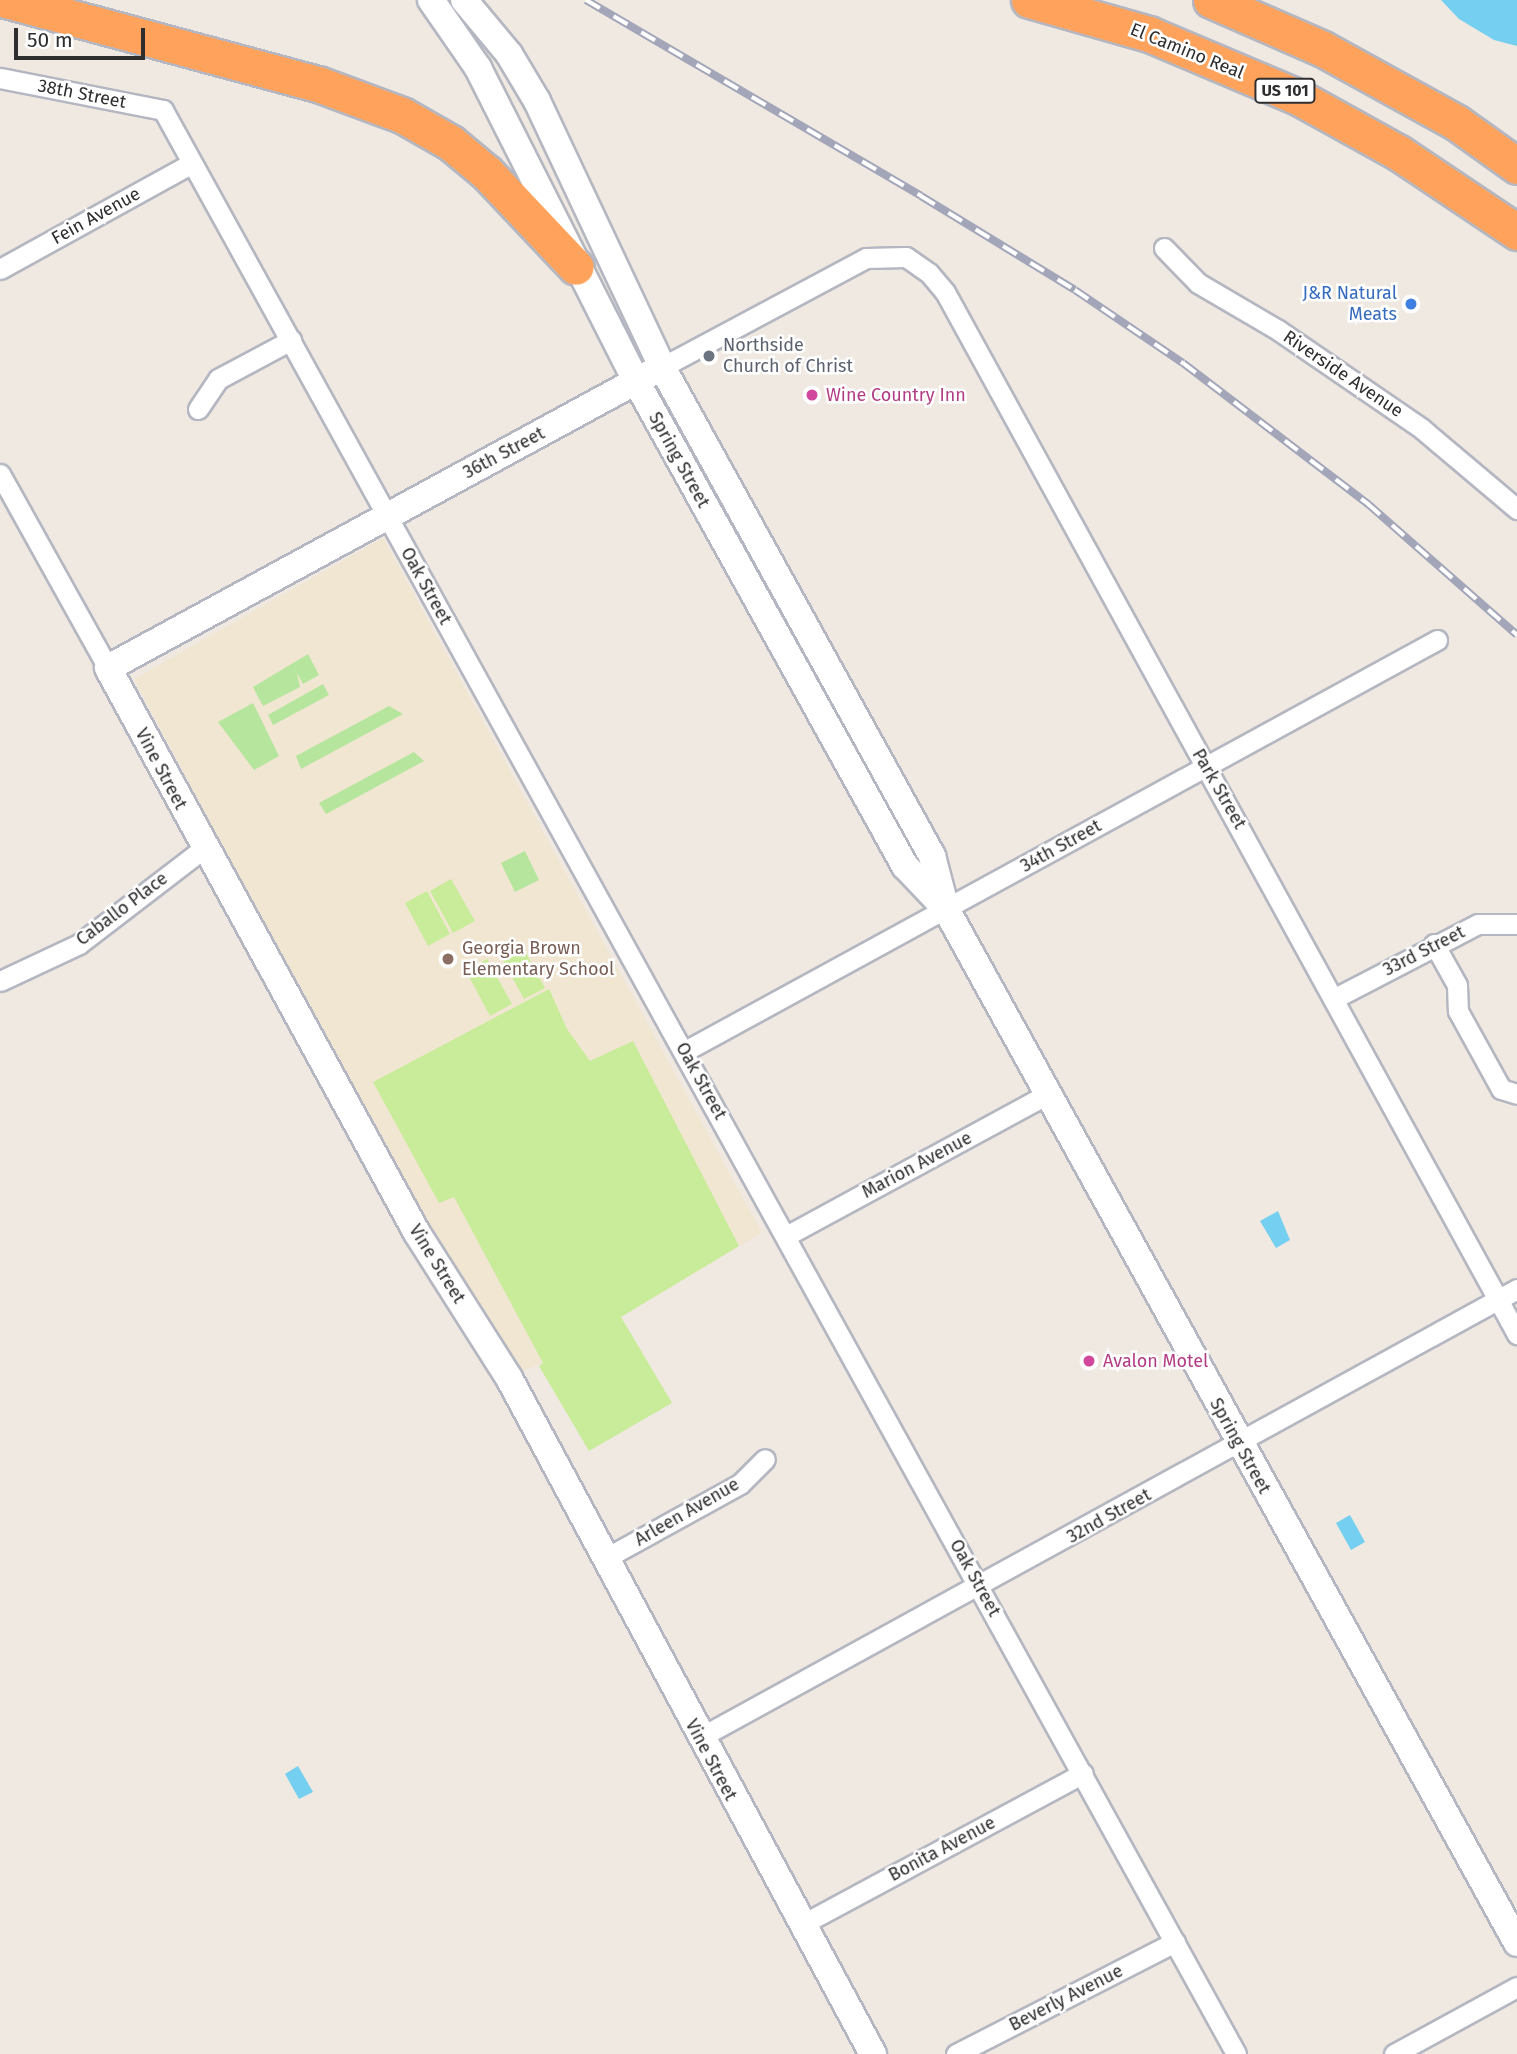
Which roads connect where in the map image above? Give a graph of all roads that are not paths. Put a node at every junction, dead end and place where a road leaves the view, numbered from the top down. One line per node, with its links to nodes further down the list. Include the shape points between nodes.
1 (6, 0): 13 (highway, via 318,84 402,115 451,143 487,173)
2 (431, 0): 13 (main road, Spring Street, via 478,68)
3 (464, 0): 16 (main road, Spring Street, via 509,54 537,101)
4 (1029, 0): 10 (highway, El Camino Real / US 101, via 1149,34 1298,97 1399,153)
5 (1211, 0): 9 (highway, via 1322,49 1457,123)
6 (0, 78): 7 (street, 38th Street)
7 (163, 110): 8 (street, Oak Street)
8 (192, 163): 14 (street, Fein Avenue); 15 (street, Oak Street)
9 (1517, 166)
10 (1517, 232)
11 (1164, 248): 20 (street, Riverside Avenue, via 1198,283 1278,330 1421,428)
12 (906, 257): 16 (street, 36th Street, via 866,258 845,267); 24 (street, Park Street, via 945,292)
13 (576, 267): 17 (main road, Spring Street)
14 (0, 269)
15 (291, 340): 18 (street, via 218,379); 21 (street, Oak Street)
16 (662, 367): 17 (main road, 36th Street); 26 (main road, Spring Street, via 932,856)
17 (636, 381): 21 (main road, 36th Street); 26 (main road, Spring Street, via 905,866)
18 (198, 409)
19 (0, 474): 23 (street, Vine Street)
20 (1517, 509)
21 (387, 517): 23 (main road, 36th Street); 31 (street, Oak Street)
22 (1437, 640): 24 (street, 34th Street)
23 (108, 668): 25 (main road, Vine Street)
24 (1206, 766): 26 (street, 34th Street); 30 (street, Park Street)
25 (202, 849): 29 (street, Caballo Place, via 79,944); 40 (main road, Vine Street, via 417,1233 509,1378)
26 (946, 909): 31 (street, 34th Street); 32 (main road, Spring Street)
27 (1517, 924): 28 (street, 33rd Street, via 1478,924)
28 (1434, 944): 30 (street, 33rd Street); 33 (street, via 1457,985 1458,1011 1501,1089)
29 (0, 981)
30 (1335, 998): 36 (street, Park Street)
31 (685, 1051): 34 (street, Oak Street)
32 (1048, 1094): 34 (street, Marion Avenue); 38 (main road, Spring Street)
33 (1517, 1094)
34 (786, 1236): 41 (street, Oak Street)
35 (1517, 1289): 36 (street, 32nd Street)
36 (1499, 1300): 37 (street, Park Street); 38 (street, 32nd Street)
37 (1517, 1334)
38 (1239, 1445): 41 (street, 32nd Street); 46 (main road, Spring Street)
39 (765, 1459): 40 (street, Arleen Avenue, via 740,1484)
40 (604, 1559): 42 (main road, Vine Street)
41 (979, 1586): 42 (street, 32nd Street); 43 (street, Oak Street)
42 (699, 1738): 44 (main road, Vine Street)
43 (1083, 1773): 44 (street, Bonita Avenue); 45 (street, Oak Street)
44 (801, 1925): 48 (main road, Vine Street)
45 (1175, 1942): 49 (street, Beverly Avenue); 50 (street, Oak Street)
46 (1517, 1943)
47 (1517, 1987): 51 (street)
48 (873, 2054)
49 (956, 2054)
50 (1236, 2054)
51 (1394, 2054)

